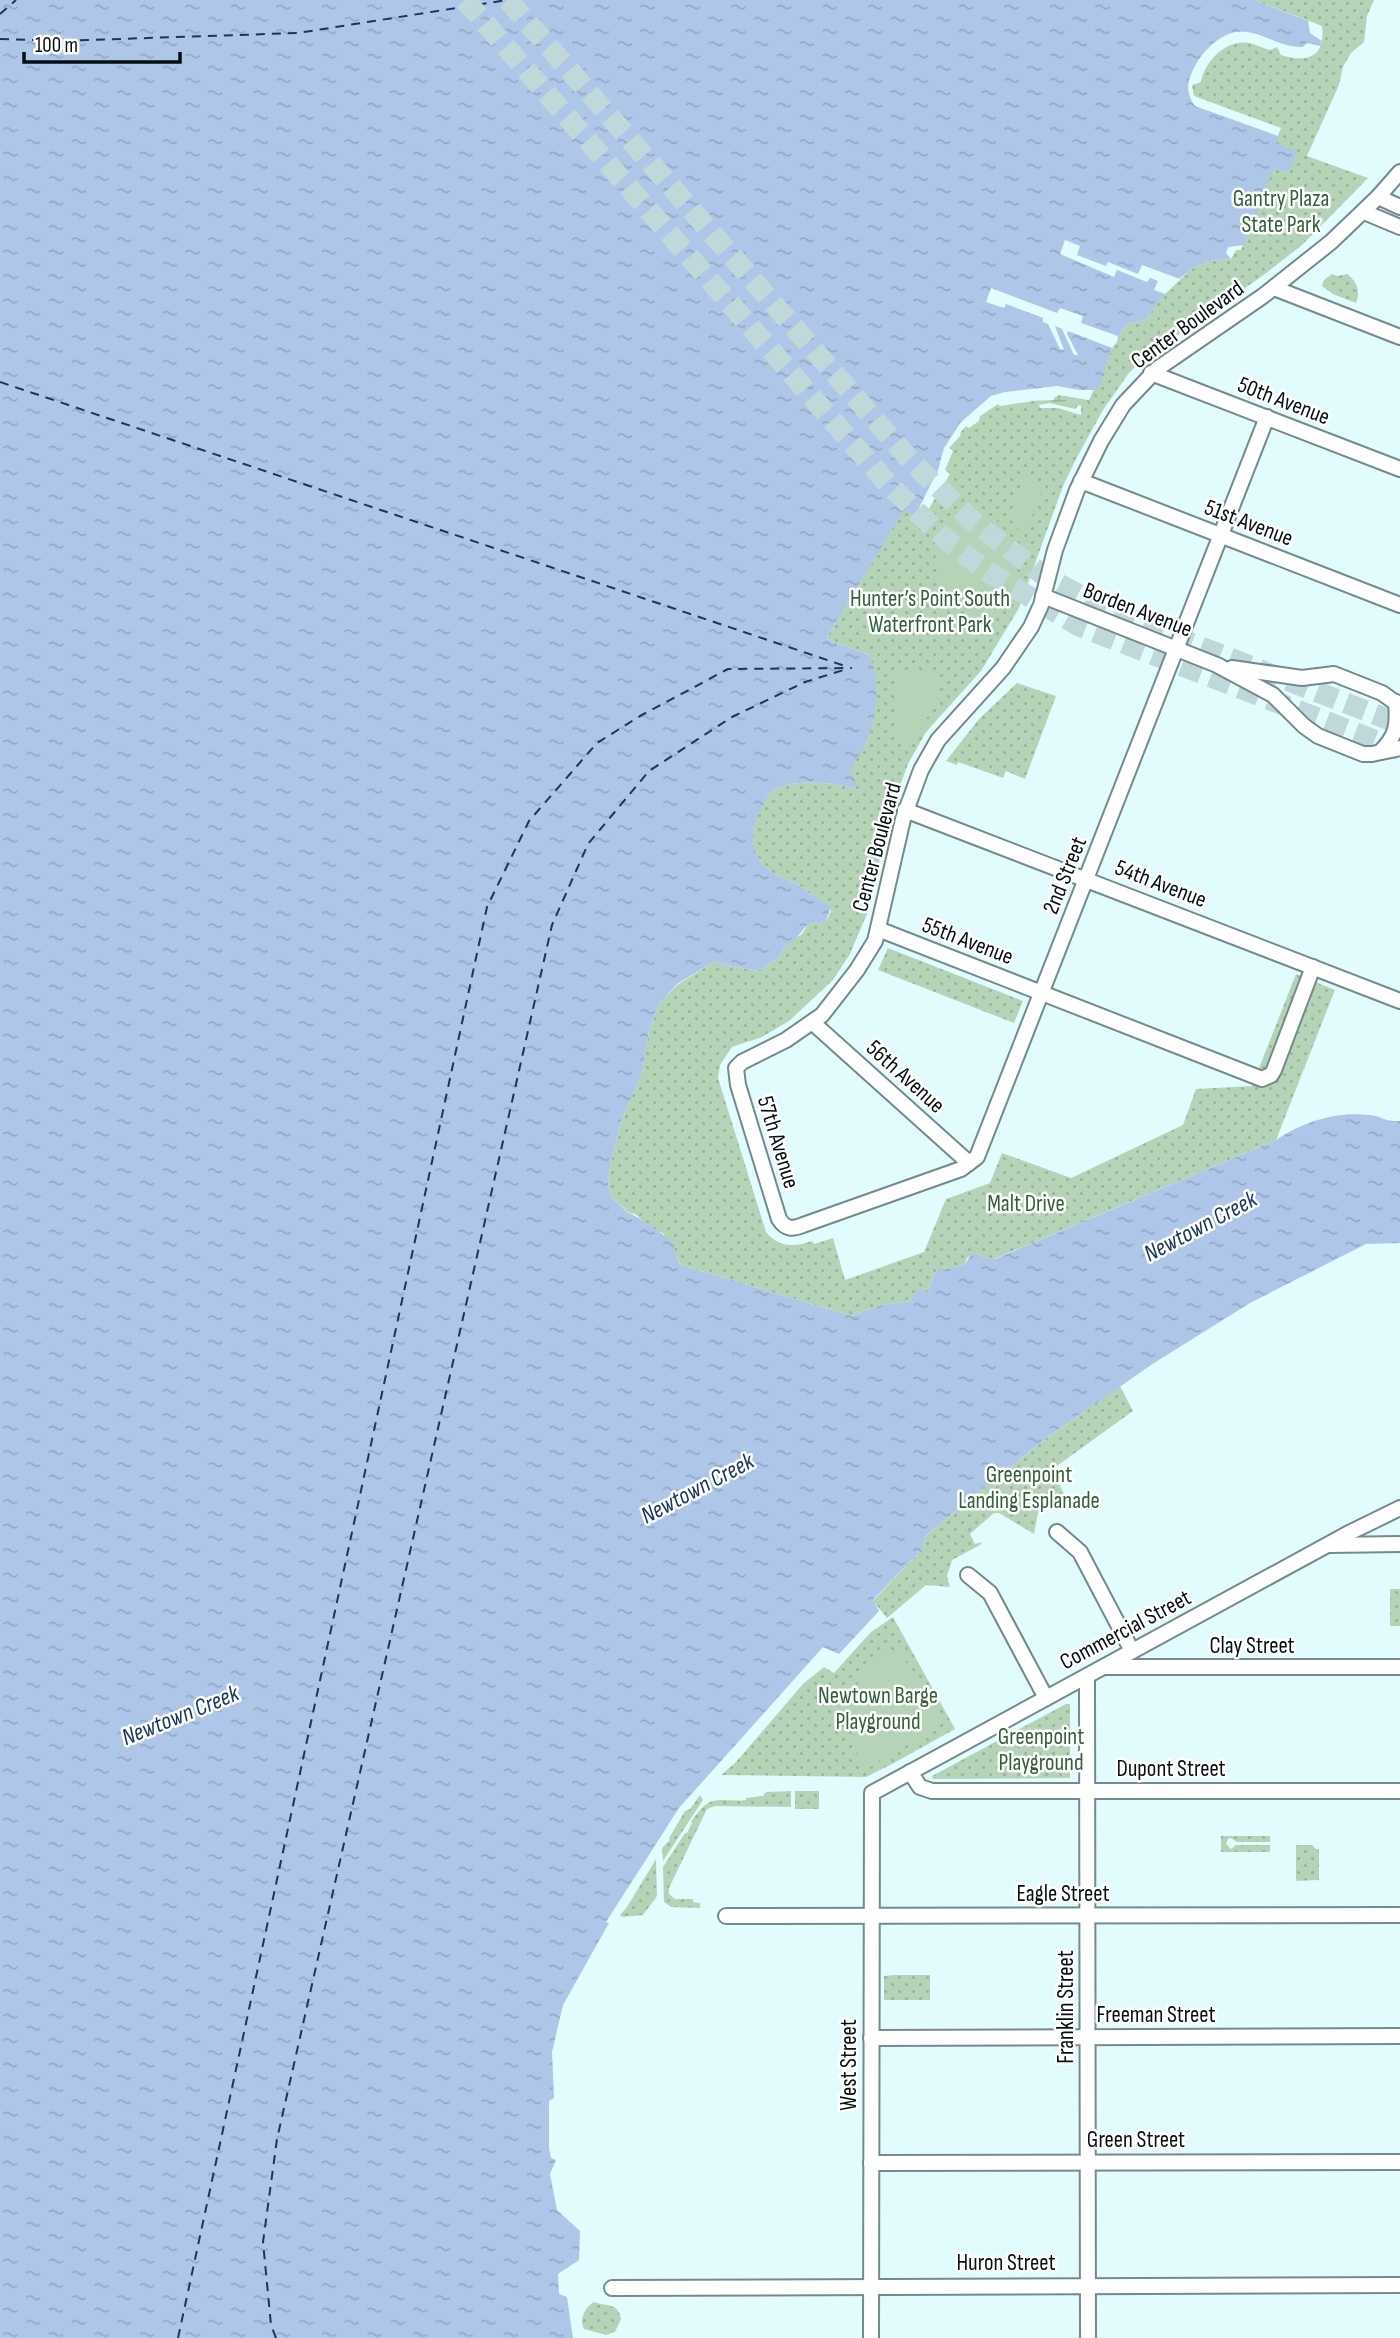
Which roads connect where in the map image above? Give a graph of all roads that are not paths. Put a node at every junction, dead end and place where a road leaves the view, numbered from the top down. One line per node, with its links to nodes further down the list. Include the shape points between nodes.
1 (1400, 172): 2 (street, Center Boulevard)
2 (1378, 197): 3 (street); 4 (street, Center Boulevard)
3 (1400, 207)
4 (1364, 212): 5 (street); 6 (street, Center Boulevard)
5 (1400, 227)
6 (1274, 288): 7 (street); 8 (street, Center Boulevard)
7 (1400, 337)
8 (1151, 373): 9 (street, 50th Avenue); 11 (street, Center Boulevard, via 1116,416)
9 (1266, 417): 10 (street, 50th Avenue); 12 (street, 2nd Street)
10 (1400, 469)
11 (1081, 481): 12 (street, 51st Avenue); 13 (street, Center Boulevard)
12 (1219, 535): 14 (street, 51st Avenue); 15 (street, 2nd Street)
13 (1043, 596): 15 (street, Borden Avenue); 20 (street, Center Boulevard, via 1031,627 1009,660 938,740)
14 (1400, 606)
15 (1177, 648): 16 (street, Borden Avenue); 21 (street, 2nd Street)
16 (1217, 665): 17 (street, Borden Avenue, via 1295,677 1334,674); 19 (street, Borden Avenue, via 1273,695 1313,734 1363,754)
17 (1398, 704): 19 (street, Borden Avenue, via 1396,733)
18 (1400, 748): 19 (street, Borden Avenue)
19 (1379, 753)
20 (905, 810): 21 (street, 54th Avenue); 22 (street, Center Boulevard)
21 (1087, 879): 23 (street, 54th Avenue); 24 (street, 2nd Street)
22 (878, 929): 24 (street, 55th Avenue); 26 (street, Center Boulevard, via 857,970)
23 (1313, 967): 24 (street, via 1274,1070 1262,1079); 25 (street, 54th Avenue)
24 (1041, 993): 28 (street, 2nd Street, via 978,1155)
25 (1400, 1001)
26 (812, 1022): 27 (street, Center Boulevard); 28 (street, 56th Avenue)
27 (736, 1068): 28 (street, 57th Avenue, via 779,1220 785,1227 803,1226)
28 (969, 1163)
29 (1400, 1508): 30 (street, Commercial Street)
30 (1385, 1516): 32 (street, via 1381,1530); 33 (street, Commercial Street)
31 (1057, 1532): 36 (street, via 1080,1552)
32 (1396, 1544): 33 (street)
33 (1329, 1545): 35 (street, Commercial Street)
34 (968, 1575): 41 (street, via 990,1593)
35 (1148, 1643): 36 (street, Commercial Street); 39 (street)
36 (1132, 1651): 37 (street, Commercial Street)
37 (1103, 1667): 39 (street, Clay Street); 40 (street, Commercial Street)
38 (1400, 1667): 39 (street, Clay Street)
39 (1159, 1668)
40 (1087, 1676): 41 (street, Commercial Street); 43 (street, Franklin Street)
41 (1046, 1698): 42 (street, Commercial Street)
42 (910, 1772): 43 (street, Dupont Street, via 920,1787 932,1791); 45 (street, Commercial Street)
43 (1087, 1791): 44 (street, Dupont Street); 48 (street, Franklin Street)
44 (1400, 1791)
45 (872, 1793): 47 (street, West Street)
46 (726, 1916): 47 (street, Eagle Street)
47 (871, 1916): 48 (street, Eagle Street); 52 (street, West Street)
48 (1087, 1916): 49 (street, Eagle Street); 51 (street, Franklin Street)
49 (1400, 1916)
50 (1400, 2036): 51 (street, Freeman Street)
51 (1088, 2037): 52 (street, Freeman Street); 53 (street, Franklin Street)
52 (871, 2038): 55 (street, West Street)
53 (1088, 2161): 54 (street, Green Street); 55 (street, Green Street); 56 (street, Franklin Street)
54 (1400, 2162)
55 (871, 2163): 58 (street, West Street)
56 (1088, 2285): 57 (street, Huron Street); 58 (street, Huron Street); 61 (street, Franklin Street)
57 (1400, 2285)
58 (871, 2286): 59 (street, Huron Street); 60 (street, West Street)
59 (612, 2288)
60 (871, 2338)
61 (1088, 2338)

